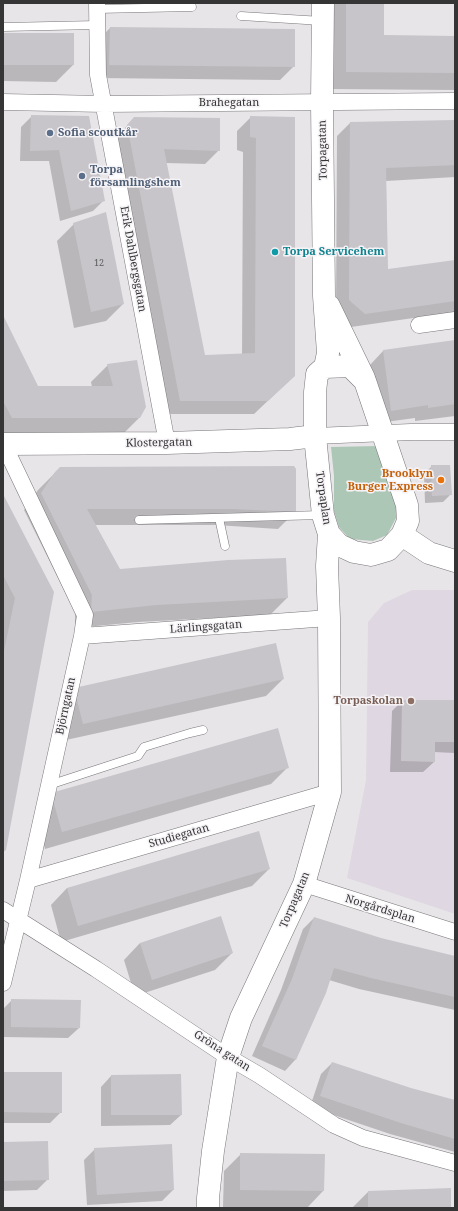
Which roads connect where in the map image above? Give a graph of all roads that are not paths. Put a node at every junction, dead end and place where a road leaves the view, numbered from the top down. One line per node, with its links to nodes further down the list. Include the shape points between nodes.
1 (97, 6): 2 (lane); 5 (street, Erik Dahlbergsgatan)
2 (192, 7)
3 (323, 12): 4 (lane); 9 (street, Torpagatan)
4 (241, 16)
5 (97, 25): 6 (lane); 10 (street, Erik Dahlbergsgatan, via 98,75)
6 (3, 27)
7 (455, 101): 9 (street, Brahegatan)
8 (3, 102): 10 (street, Brahegatan)
9 (322, 102): 10 (street, Brahegatan); 11 (street, Torpagatan)
10 (104, 104): 19 (street, Erik Dahlbergsgatan)
11 (324, 296): 14 (street, Torpagatan, via 328,353); 15 (street, Torpagatan)
12 (455, 320): 13 (street)
13 (419, 325)
14 (325, 367): 15 (street, Torpaplan, via 350,366); 18 (street, Torpaplan, via 317,374)
15 (365, 381): 17 (street, Torpaplan)
16 (455, 432): 17 (street)
17 (383, 433): 18 (street); 24 (street, Torpaplan, via 407,505 408,521)
18 (315, 436): 19 (street, Klostergatan); 23 (street, Torpaplan)
19 (167, 443): 20 (street, Klostergatan)
20 (3, 444): 30 (street, Björngatan, via 85,615)
21 (219, 518): 22 (lane); 23 (lane); 25 (lane)
22 (139, 520)
23 (326, 525): 26 (street, Torpaplan, via 339,545); 28 (street, Torpagatan)
24 (402, 535): 26 (street, Torpaplan, via 388,550 371,555); 27 (street, via 429,553)
25 (225, 546)
26 (354, 552): 28 (street, via 345,566)
27 (455, 561)
28 (328, 583): 29 (street, Torpagatan)
29 (329, 618): 30 (street, Lärlingsgatan); 33 (street, Torpagatan)
30 (82, 636): 32 (street, Björngatan)
31 (203, 730): 32 (lane, via 144,747 138,756)
32 (49, 785): 34 (street, Björngatan)
33 (330, 792): 34 (street, Studiegatan); 35 (street, Torpagatan)
34 (28, 880): 37 (street, Björngatan)
35 (304, 884): 38 (street, Norgårdsplan); 40 (street, Torpagatan, via 241,1018)
36 (3, 910): 37 (street, Gröna gatan)
37 (19, 919): 39 (street, Björngatan); 40 (street, Gröna gatan)
38 (455, 932)
39 (3, 982)
40 (228, 1057): 41 (street, Gröna gatan, via 334,1125 363,1138); 42 (street, Torpagatan, via 213,1151)
41 (455, 1163)
42 (208, 1208)

